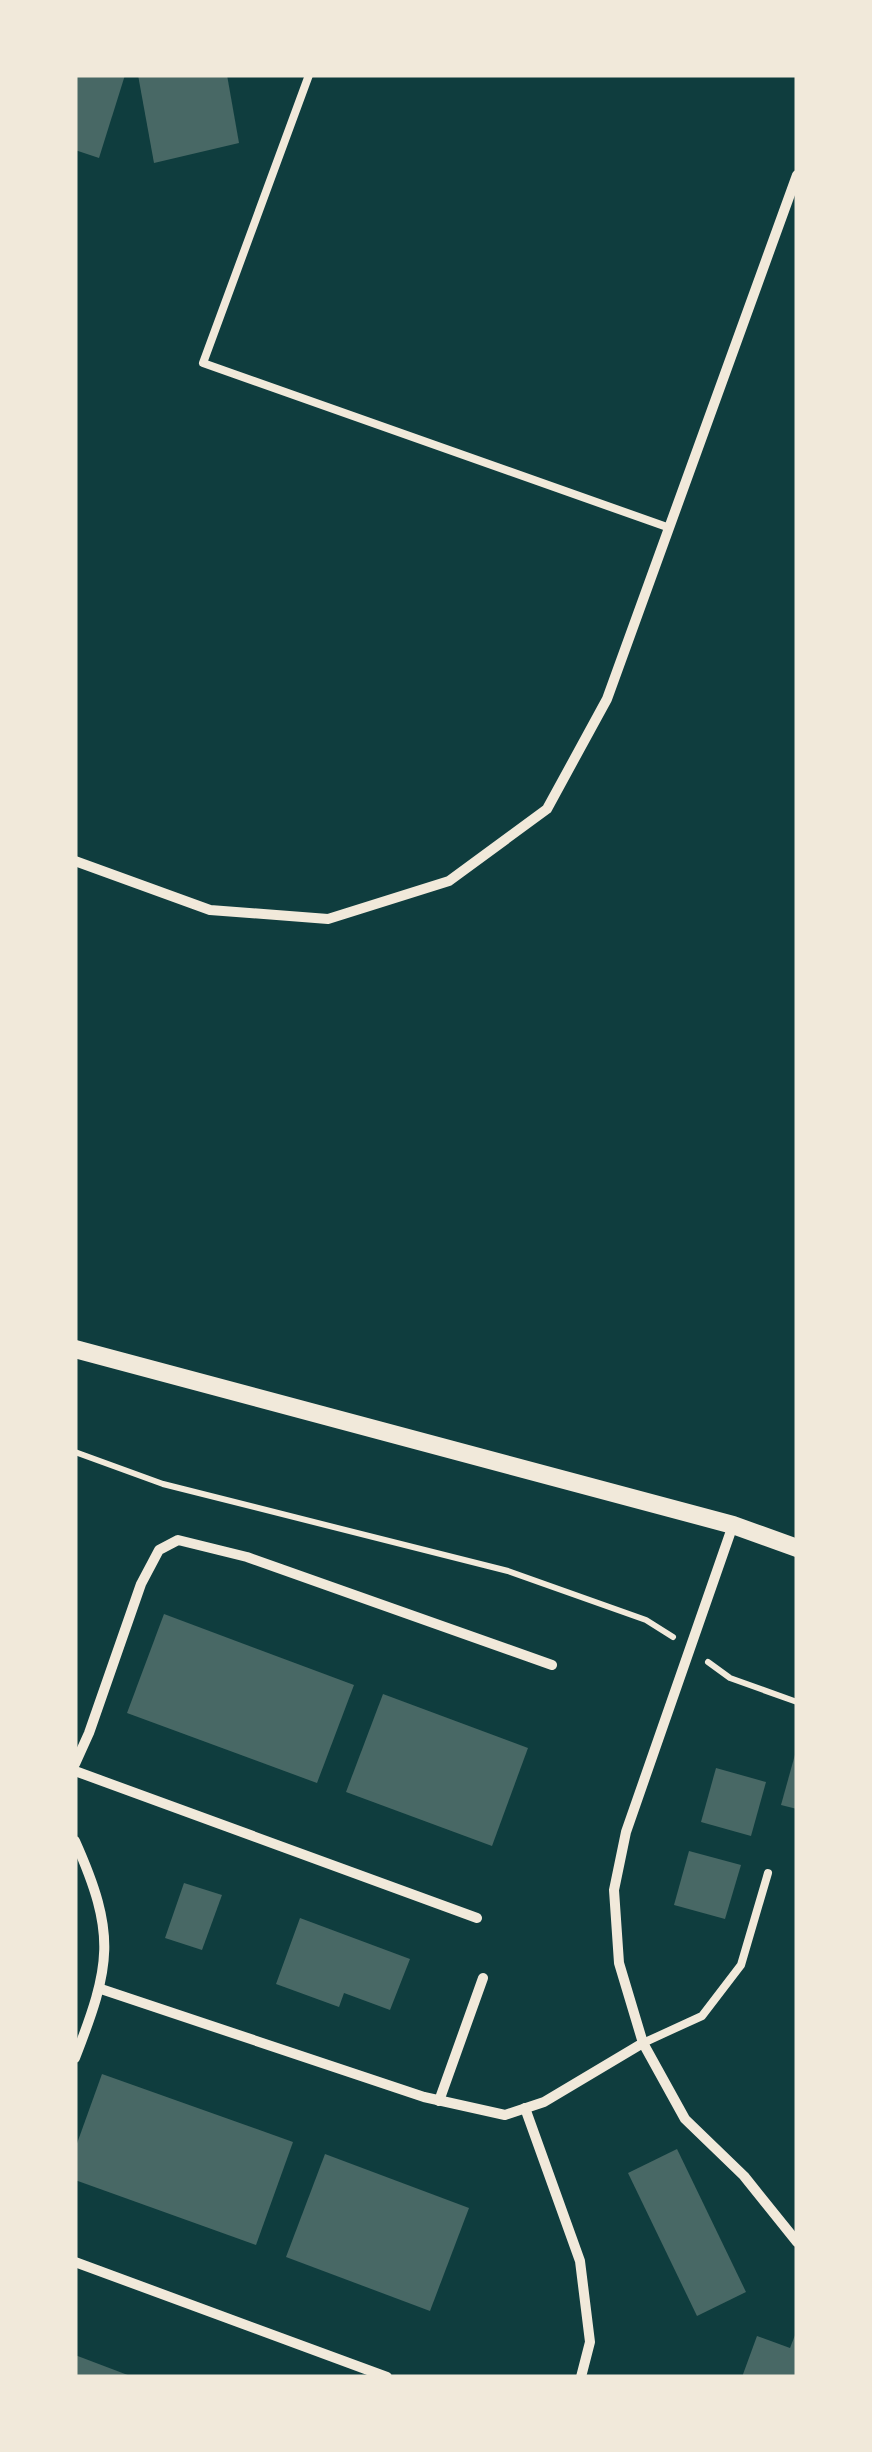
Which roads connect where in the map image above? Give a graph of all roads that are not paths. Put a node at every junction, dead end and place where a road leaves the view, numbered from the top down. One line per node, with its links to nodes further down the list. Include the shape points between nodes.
1 (308, 75): 3 (lane, via 203,363)
2 (797, 175): 3 (street)
3 (667, 528): 4 (street, via 607,699 548,809 448,881 328,919 210,910)
4 (75, 860)
5 (75, 1350): 6 (street)
6 (733, 1526): 7 (street); 15 (street, via 626,1832 614,1890 619,1963)
7 (797, 1548)
8 (552, 1665): 9 (street, via 247,1557 178,1540 159,1550 141,1584)
9 (75, 1767): 12 (street)
10 (77, 1848): 14 (street, via 107,1940)
11 (768, 1873): 15 (lane, via 732,1978 702,2016)
12 (477, 1918)
13 (483, 1978): 17 (street)
14 (101, 1989): 16 (street); 17 (street)
15 (643, 2043): 18 (street); 19 (street, via 686,2119)
16 (75, 2058)
17 (438, 2101): 18 (street, via 505,2116)
18 (524, 2108): 22 (street, via 580,2261 590,2342)
19 (797, 2242)
20 (75, 2262): 21 (street)
21 (387, 2377)
22 (581, 2377)

